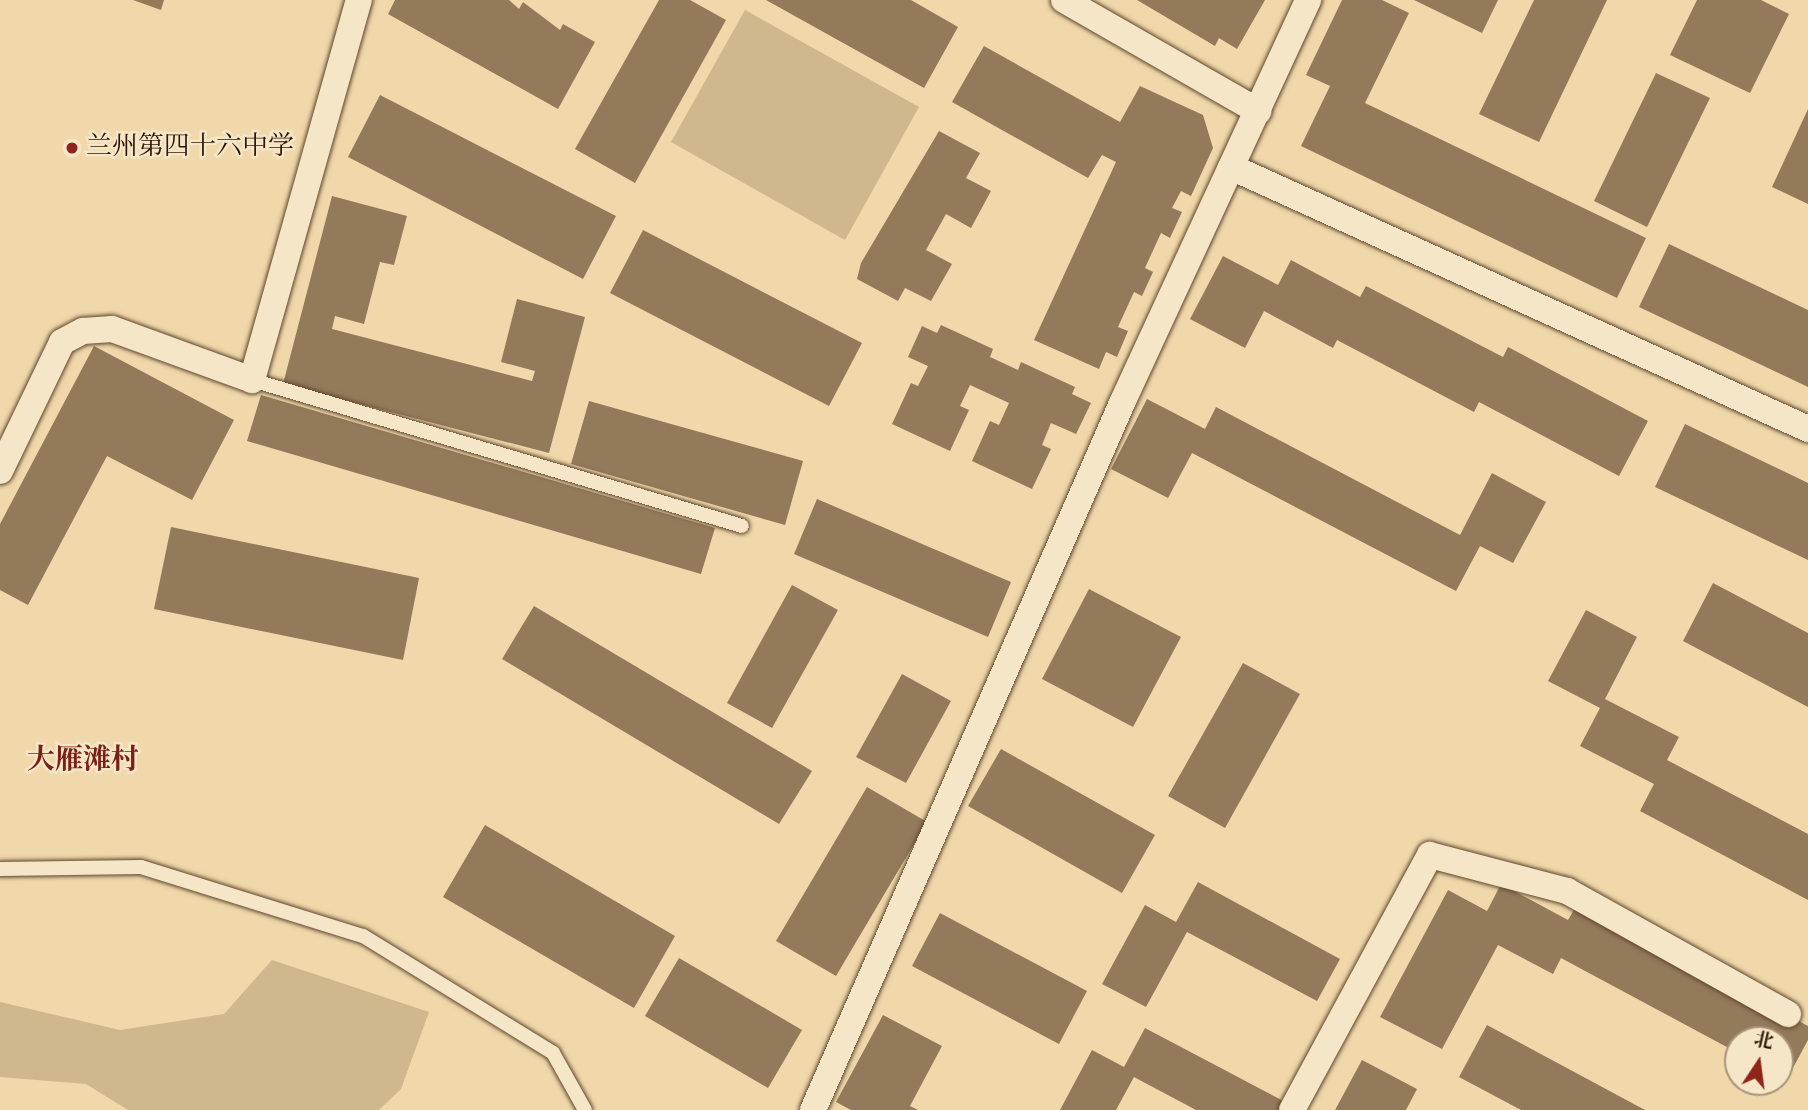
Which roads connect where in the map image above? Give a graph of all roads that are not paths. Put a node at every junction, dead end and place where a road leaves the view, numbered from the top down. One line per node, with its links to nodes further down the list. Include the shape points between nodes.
1 (359, 0): 6 (street)
2 (1064, 0): 4 (street)
3 (1308, 0): 4 (street)
4 (1258, 111): 5 (street)
5 (1231, 167): 7 (street); 13 (street)
6 (252, 380): 8 (street, via 112,329 83,331 62,342); 9 (lane)
7 (1808, 429)
8 (0, 471)
9 (742, 526)
10 (0, 869): 12 (lane, via 141,867 363,936 553,1054)
11 (1788, 1014): 14 (street, via 1567,891 1430,855)
12 (585, 1110)
13 (813, 1110)
14 (1293, 1110)

